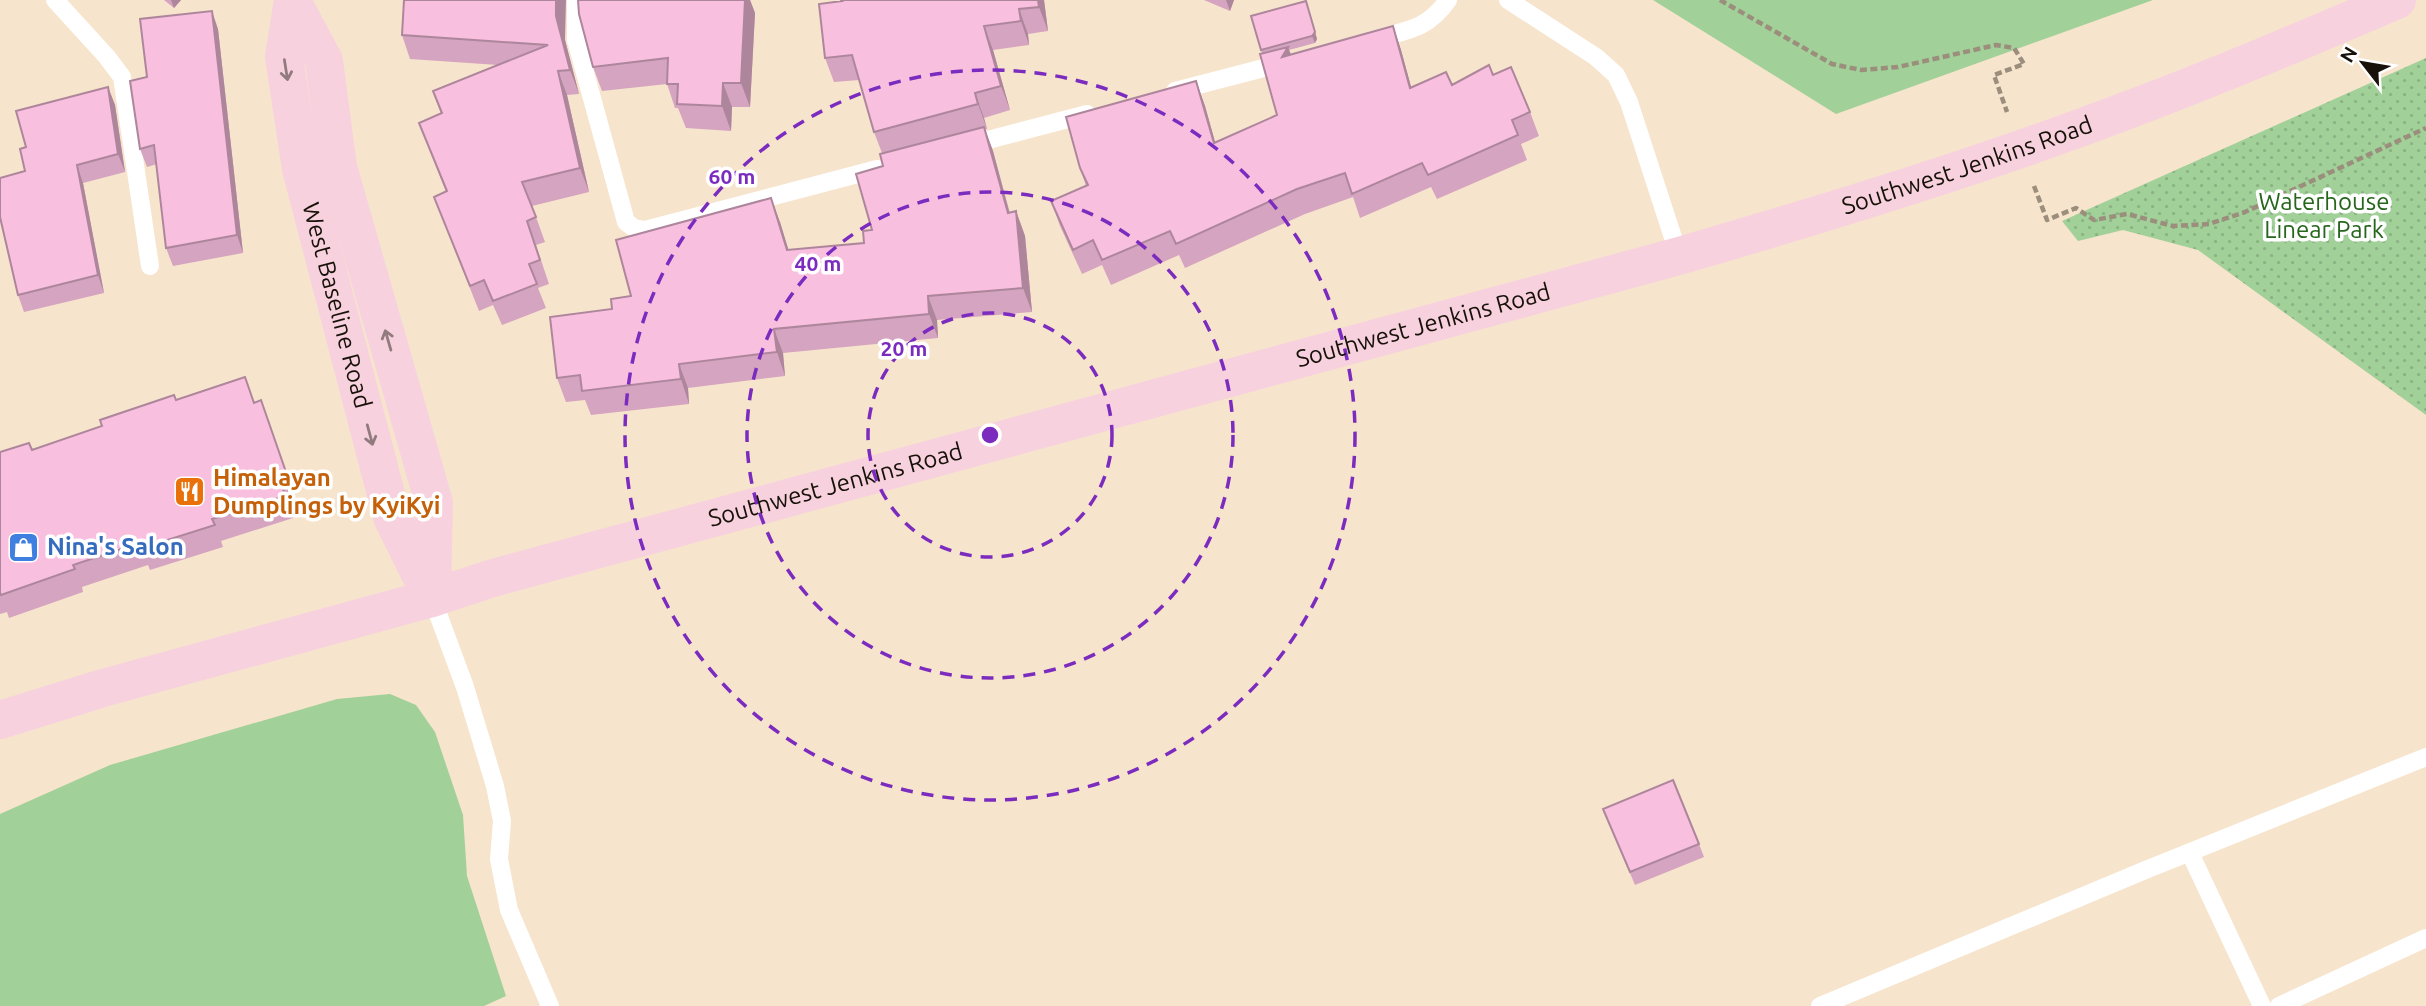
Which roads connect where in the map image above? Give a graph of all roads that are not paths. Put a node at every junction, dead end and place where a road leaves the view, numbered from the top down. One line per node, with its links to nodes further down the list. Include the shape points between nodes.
1 (55, 0): 14 (lane, via 122,77)
2 (576, 0): 12 (lane, via 576,40 626,222 634,228 645,230)
3 (1448, 0): 7 (lane, via 1424,26)
4 (1508, 0): 13 (lane, via 1616,75)
5 (2397, 0): 13 (main road, Southwest Jenkins Road, via 2126,111 1830,212)
6 (293, 1): 15 (main road, West Baseline Road, via 324,61 338,167 434,503)
7 (1357, 43)
8 (1304, 57): 9 (lane)
9 (1158, 96)
10 (1104, 110): 11 (lane)
11 (942, 152)
12 (888, 166)
13 (1679, 256): 15 (main road, Southwest Jenkins Road)
14 (150, 266)
15 (432, 598): 16 (main road); 20 (lane, via 495,786 502,821 499,859 509,911)
16 (0, 720)
17 (2426, 757): 18 (lane)
18 (2190, 853): 21 (lane); 22 (lane)
19 (2426, 938): 23 (lane)
20 (550, 1006)
21 (1820, 1006)
22 (2262, 1006)
23 (2279, 1006)

